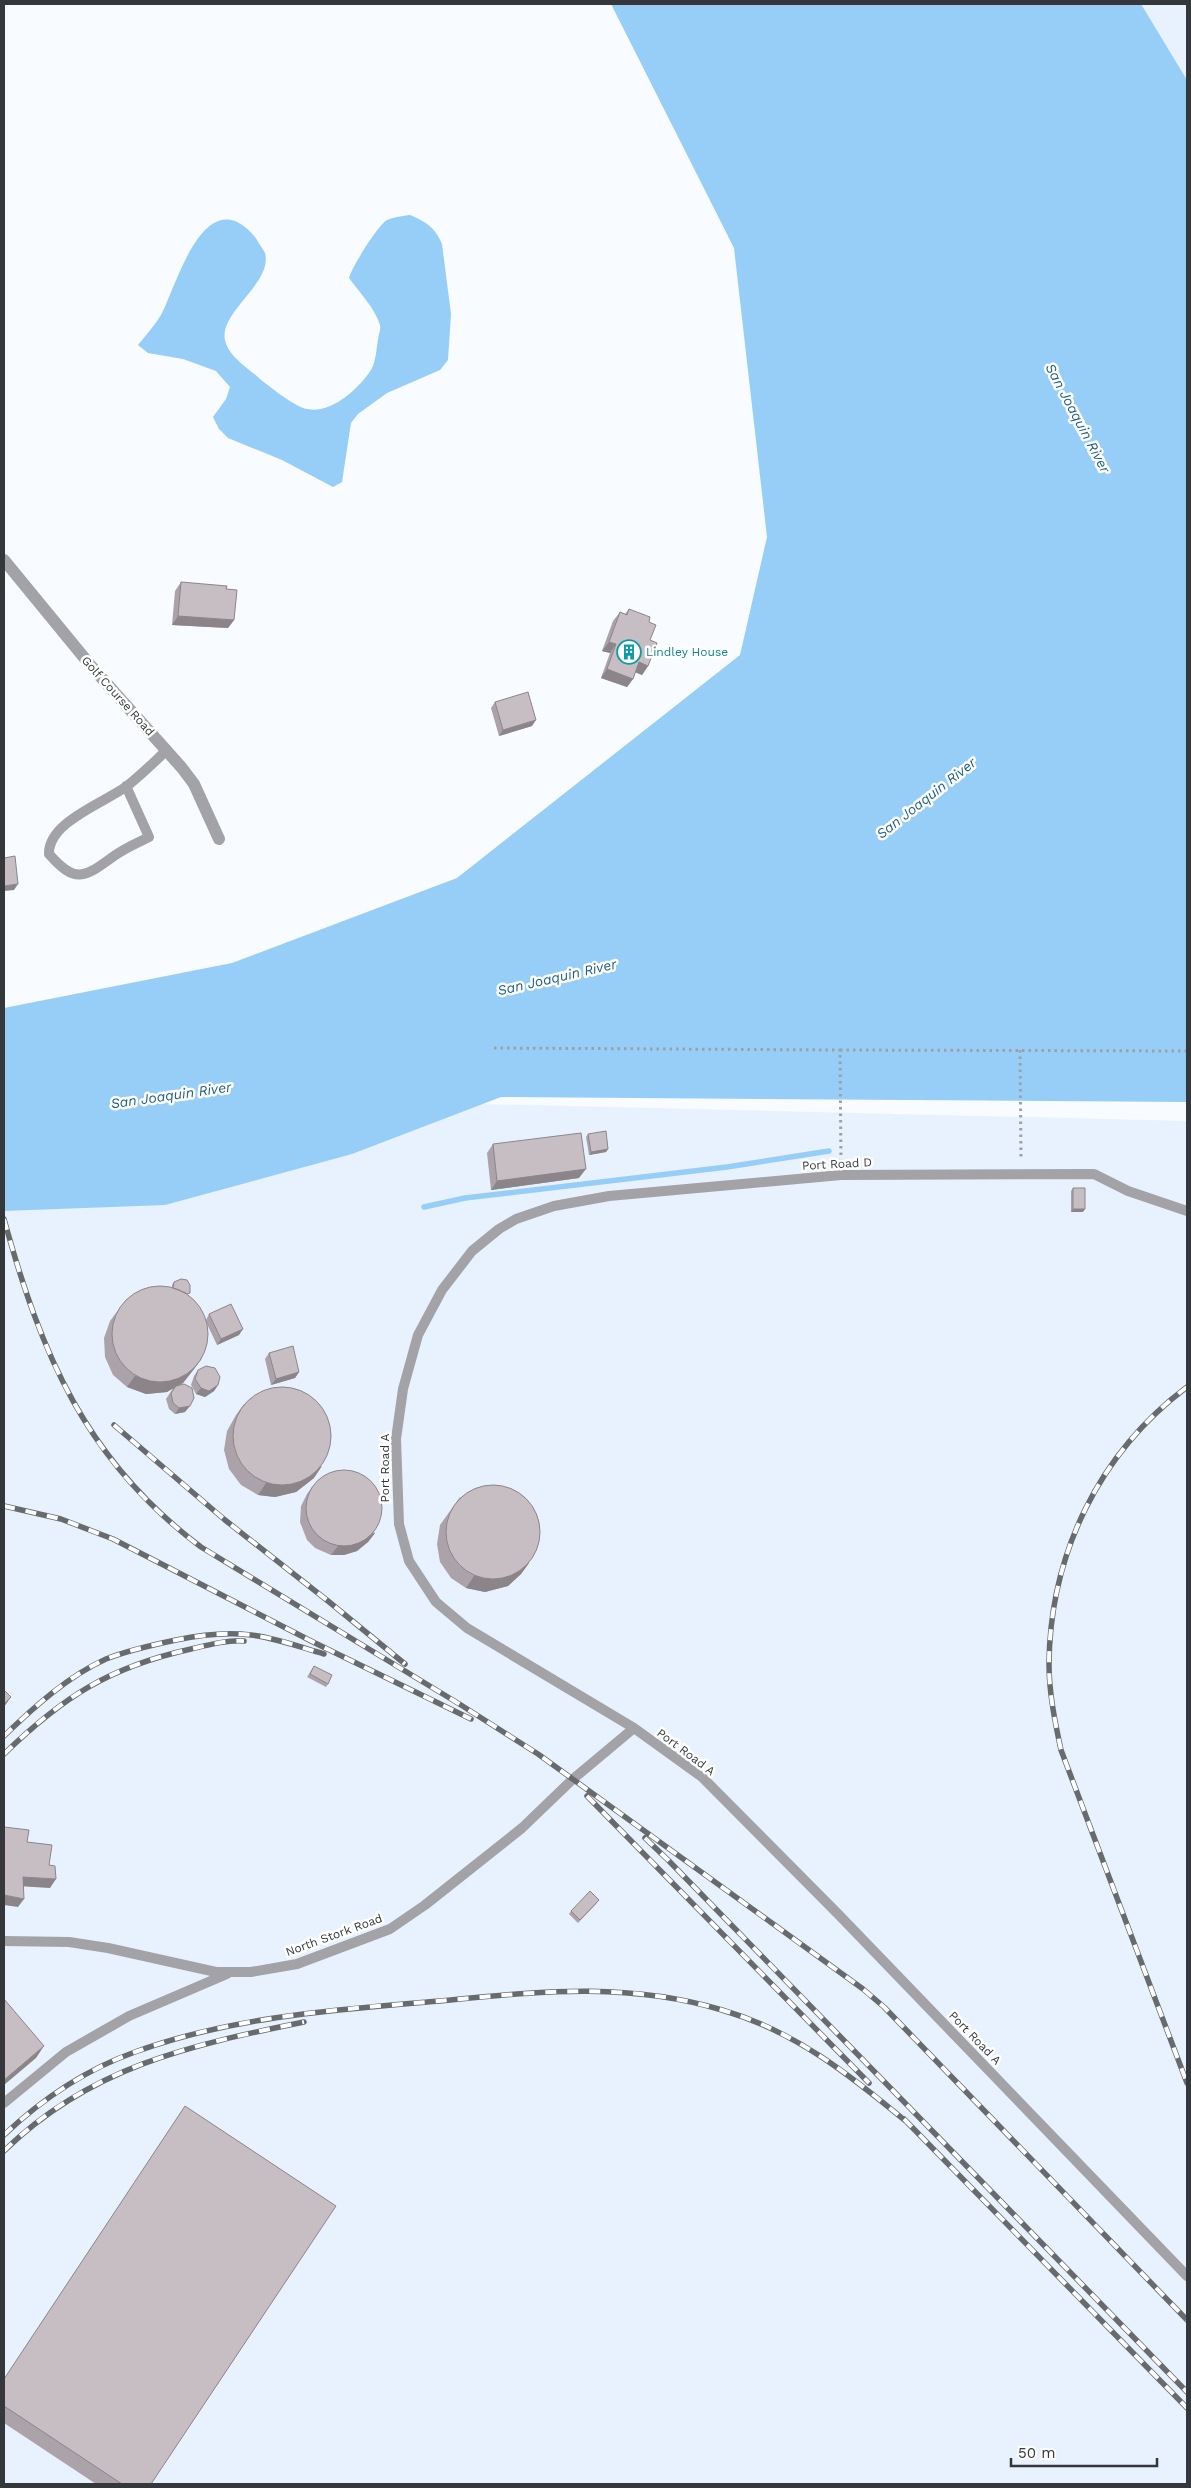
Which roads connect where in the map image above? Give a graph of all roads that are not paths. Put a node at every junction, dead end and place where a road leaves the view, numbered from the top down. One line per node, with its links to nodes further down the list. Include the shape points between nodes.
1 (4, 560): 2 (street, Golf Course Road, via 91,666)
2 (167, 750): 3 (lane); 4 (street, Golf Course Road, via 194,784)
3 (126, 786): 3 (lane, via 61,828 48,847 49,854 58,864 77,875 86,875 149,838)
4 (219, 839)
5 (1187, 1211): 6 (lane, Port Road D, via 1128,1191 1094,1174 841,1175 609,1196 534,1211)
6 (489, 1236): 7 (lane, Port Road A, via 472,1251 442,1290 425,1318 412,1353 396,1439 396,1486 403,1543 424,1588 450,1616)
7 (634, 1728): 9 (lane, North Stork Road, via 573,1778 522,1828 390,1929 296,1964); 11 (lane, Port Road A, via 702,1777)
8 (4, 1941): 9 (lane, North Stork Road, via 69,1942 180,1966)
9 (233, 1972): 10 (lane, via 129,2016 66,2052)
10 (4, 2103)
11 (1187, 2276)

